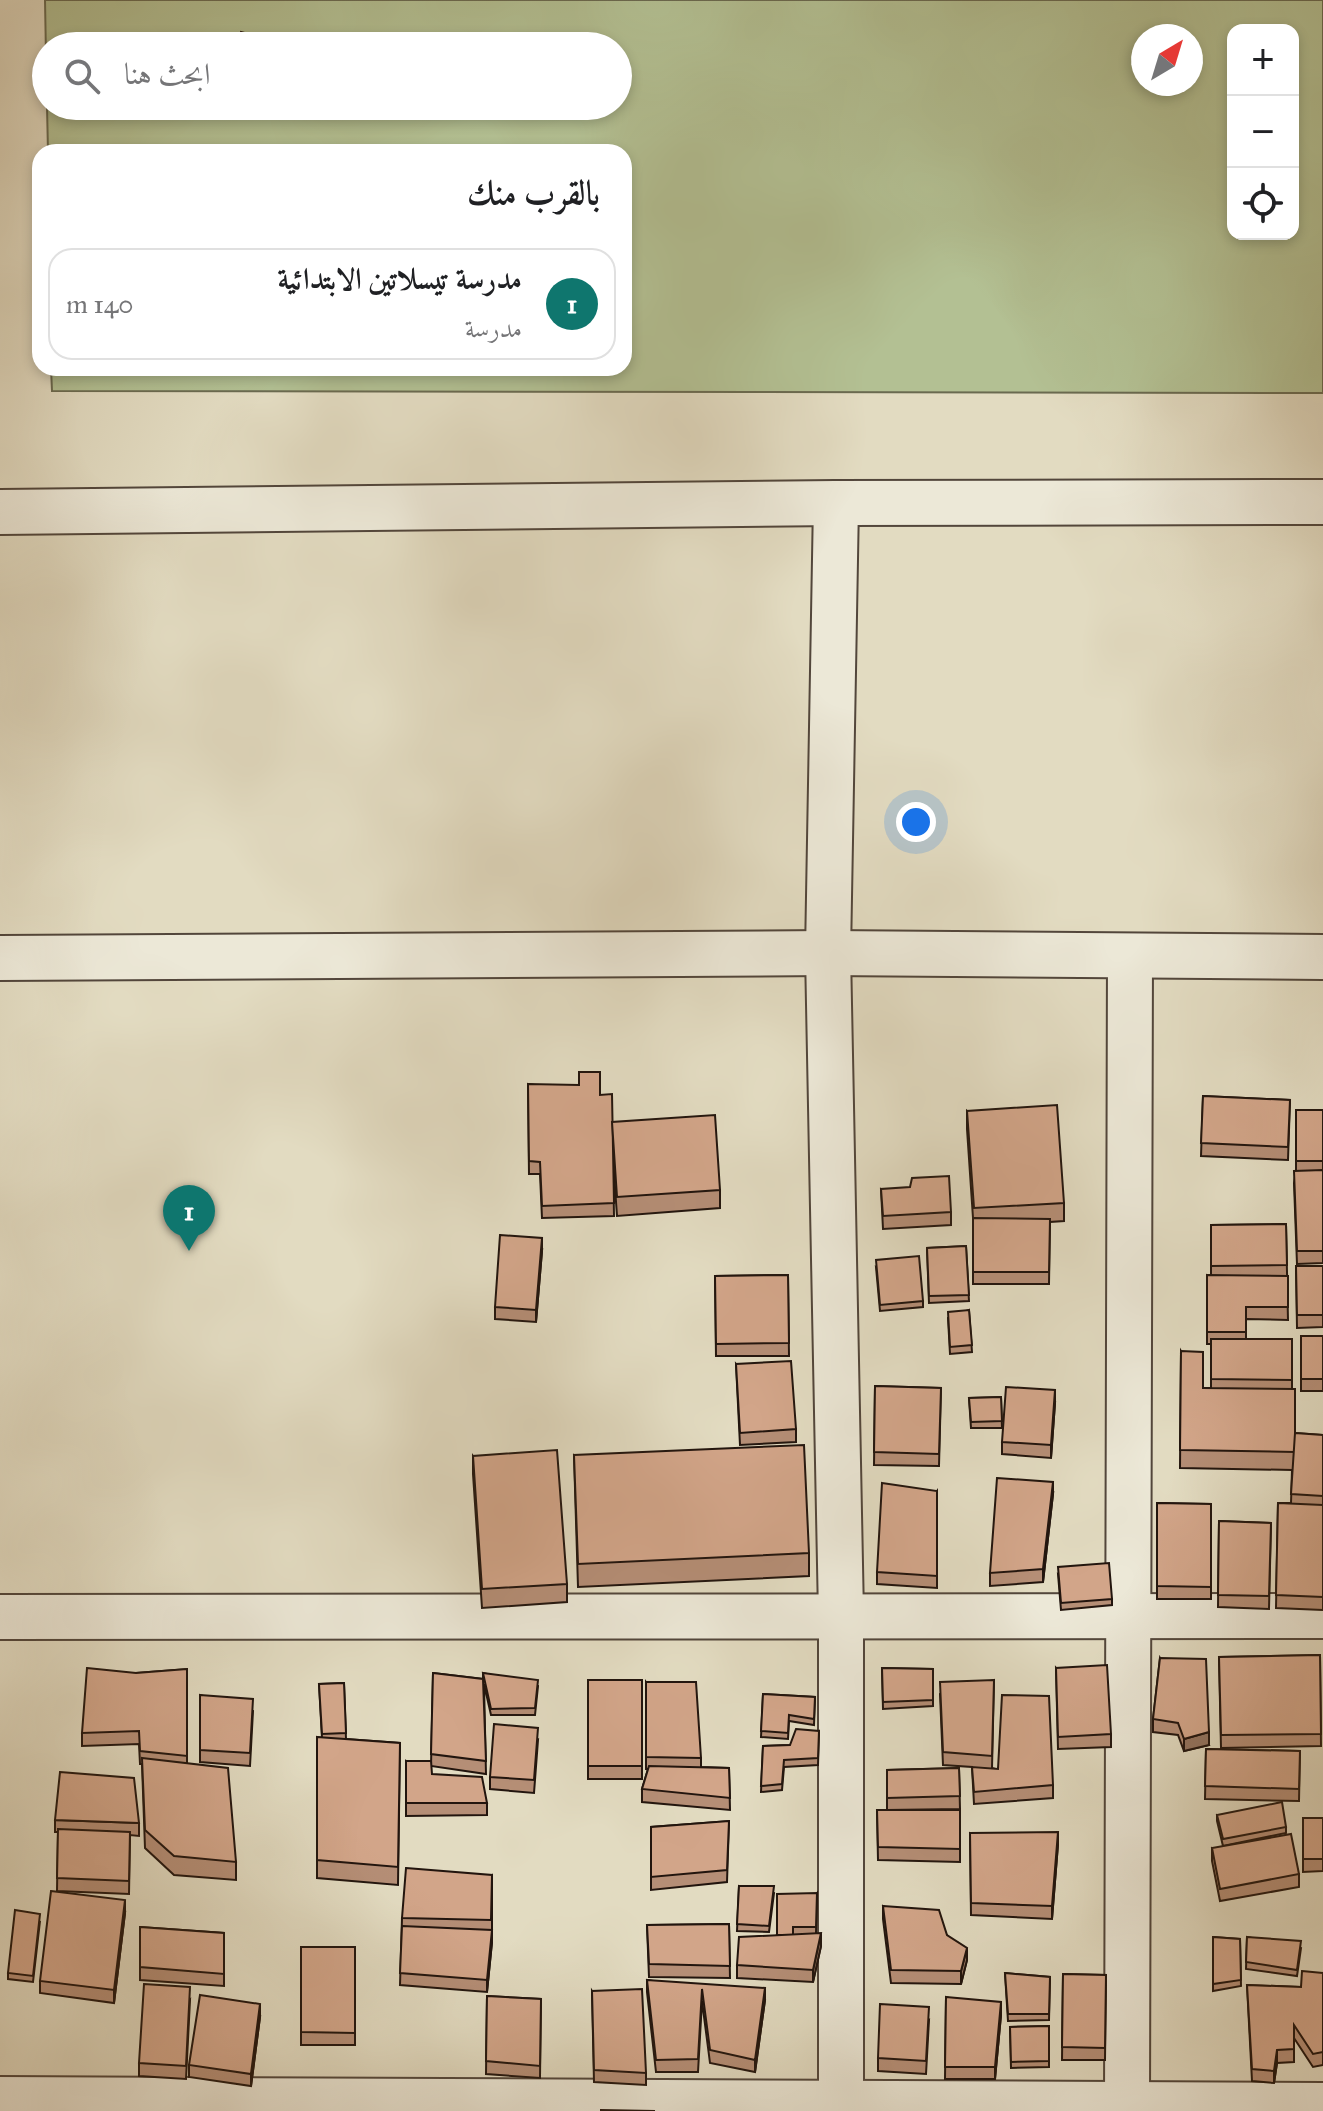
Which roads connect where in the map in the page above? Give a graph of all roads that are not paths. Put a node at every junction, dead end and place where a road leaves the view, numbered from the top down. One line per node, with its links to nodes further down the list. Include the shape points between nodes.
1 (1323, 502): 2 (street)
2 (836, 503): 3 (street); 4 (street)
3 (0, 512)
4 (828, 953): 5 (street); 7 (street); 8 (street)
5 (1130, 956): 6 (street); 9 (street)
6 (1323, 957)
7 (0, 958)
8 (841, 1615): 9 (street); 11 (street); 15 (street)
9 (1128, 1616): 10 (street); 13 (street)
10 (1323, 1616)
11 (0, 1617)
12 (0, 2099): 15 (street)
13 (1127, 2105): 14 (street); 15 (street)
14 (1323, 2105)
15 (841, 2107)

